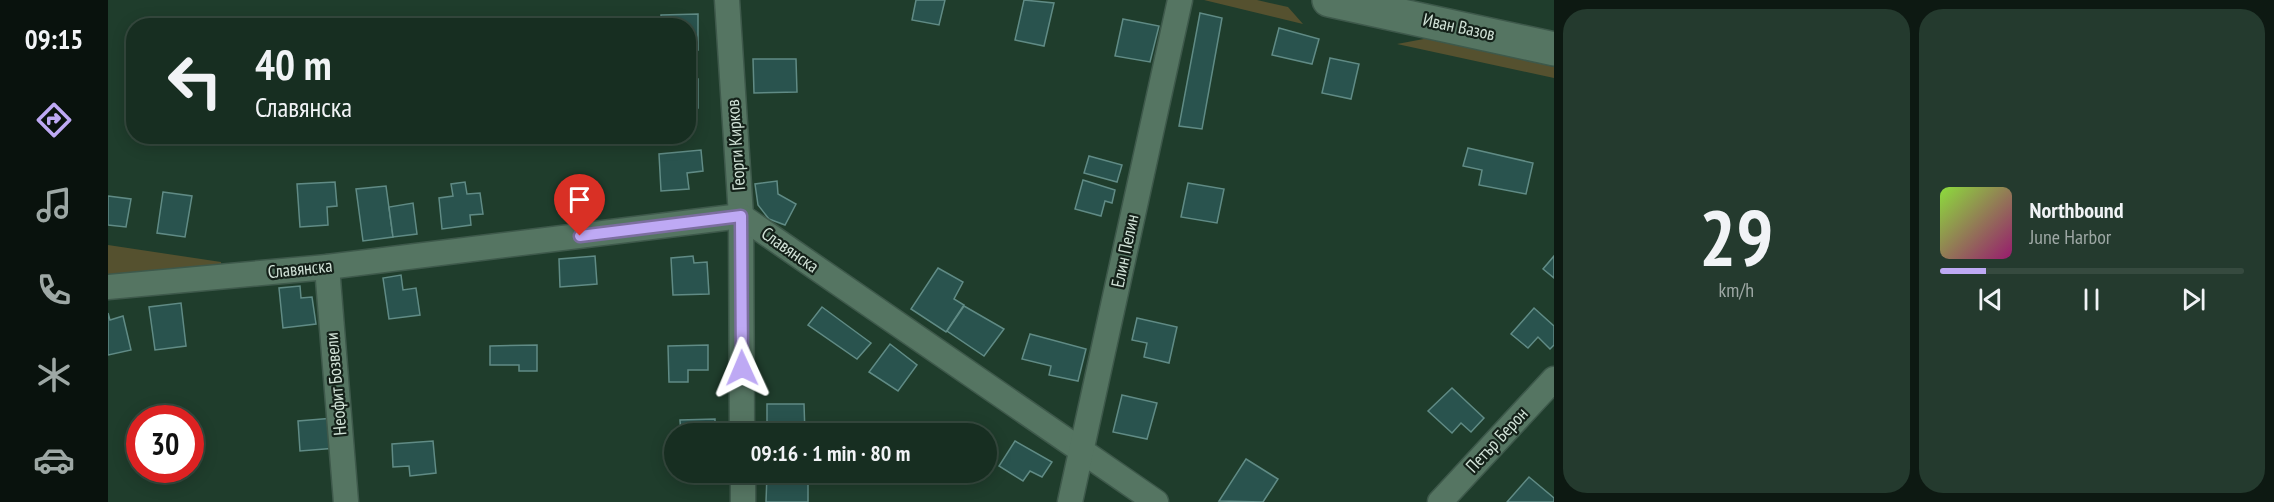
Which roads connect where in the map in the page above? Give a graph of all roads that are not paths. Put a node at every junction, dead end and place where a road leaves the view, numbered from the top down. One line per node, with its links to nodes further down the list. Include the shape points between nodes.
1 (727, 0): 5 (street, Георги Кирков)
2 (1180, 0): 10 (street, Елин Пелин)
3 (1329, 0): 4 (street, Иван Вазов)
4 (1554, 49)
5 (741, 216): 6 (street, Славянска); 9 (street, Георги Кирков); 10 (street, Славянска)
6 (327, 267): 7 (street, Славянска); 12 (street, Неофит Бозвели)
7 (108, 287)
8 (1554, 379): 16 (street, Петър Берон)
9 (742, 423)
10 (1081, 450): 14 (street, Елин Пелин); 15 (street, Славянска)
11 (743, 483): 13 (street)
12 (346, 502)
13 (743, 502)
14 (1070, 502)
15 (1156, 502)
16 (1440, 502)

